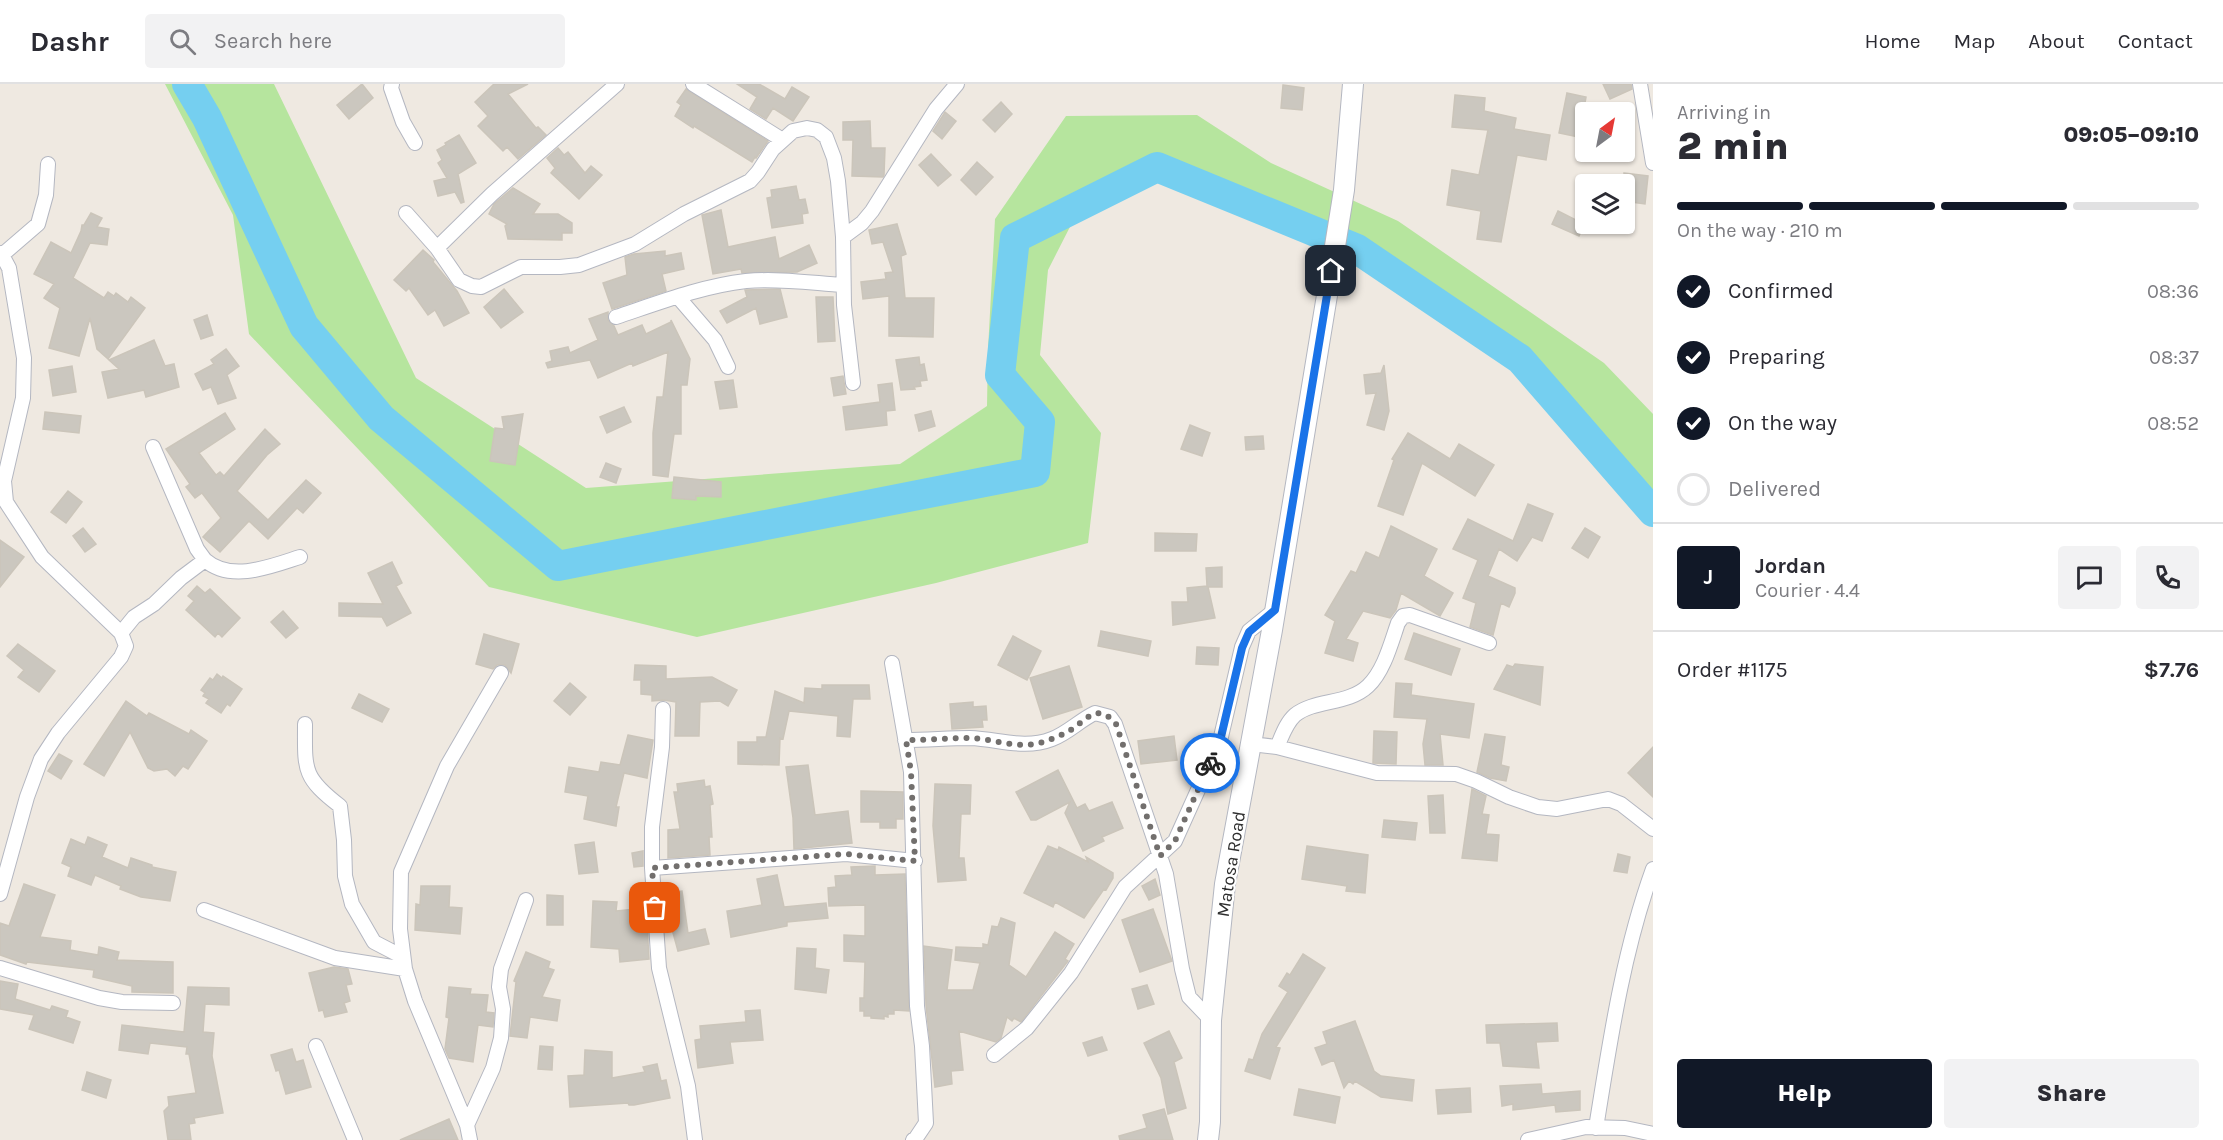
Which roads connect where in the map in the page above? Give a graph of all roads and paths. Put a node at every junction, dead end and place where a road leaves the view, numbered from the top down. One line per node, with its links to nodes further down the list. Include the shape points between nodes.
1 (392, 84): 8 (street, via 403,122)
2 (617, 84): 13 (street)
3 (693, 84): 7 (street)
4 (957, 84): 12 (street, via 936,109 872,211)
5 (1353, 84): 24 (street, Matosa Road, via 1344,190)
6 (1640, 84): 9 (street)
7 (781, 139): 12 (street, via 807,128 826,137 838,181); 13 (street, via 750,181 635,244 579,265 530,265 481,287 472,286 459,280)
8 (415, 143)
9 (1653, 163)
10 (48, 164): 14 (street, via 46,195 38,224)
11 (406, 213): 13 (street)
12 (843, 237): 15 (street)
13 (437, 248)
14 (1, 254): 21 (street, via 9,268 24,358 23,398)
15 (843, 285): 16 (street, via 746,281); 19 (street)
16 (678, 297): 17 (street); 18 (street, via 715,340)
17 (616, 317)
18 (728, 368)
19 (853, 382)
20 (153, 447): 23 (street)
21 (3, 501): 25 (street, via 42,556)
22 (300, 557): 23 (street, via 247,572 212,567)
23 (205, 560): 25 (street, via 134,617)
24 (1275, 610): 32 (street, Matosa Road); 35 (street, via 1249,632 1220,741 1175,841)
25 (121, 633): 39 (street, via 126,646 120,657 41,759)
26 (1489, 643): 33 (street, via 1410,615 1403,616 1370,685 1351,696 1294,716)
27 (892, 663): 31 (street)
28 (501, 673): 42 (street, via 447,766 406,855 401,872)
29 (663, 709): 37 (street)
30 (305, 724): 42 (street, via 305,767 318,790 340,806 345,876 352,904 374,942)
31 (906, 740): 35 (street, via 972,738 1036,744 1053,739 1095,713 1110,717 1116,724); 36 (street)
32 (1251, 744): 33 (street); 45 (street, Matosa Road, via 1226,884)
33 (1277, 747): 34 (street, via 1377,774 1456,774 1538,807 1557,809 1608,799 1621,804)
34 (1653, 829)
35 (1160, 856): 45 (street, via 1189,997); 47 (street, via 1125,887 1071,973 1027,1028)
36 (915, 861): 37 (street, via 846,854); 54 (street, via 917,996 926,1123)
37 (652, 868): 53 (street, via 659,968 688,1086)
38 (1653, 869): 49 (street, via 1613,1021)
39 (0, 894)
40 (526, 900): 48 (street, via 501,969 501,1038 493,1068)
41 (204, 910): 42 (street, via 335,958)
42 (404, 963): 48 (street, via 415,1001)
43 (0, 968): 44 (street, via 99,998)
44 (173, 1003)
45 (1211, 1020): 55 (street, Matosa Road)
46 (316, 1046): 51 (street)
47 (994, 1055)
48 (467, 1125): 52 (street)
49 (1596, 1128): 50 (street); 56 (street)
50 (1653, 1133)
51 (355, 1140)
52 (471, 1140)
53 (695, 1140)
54 (913, 1140)
55 (1208, 1140)
56 (1528, 1140)

